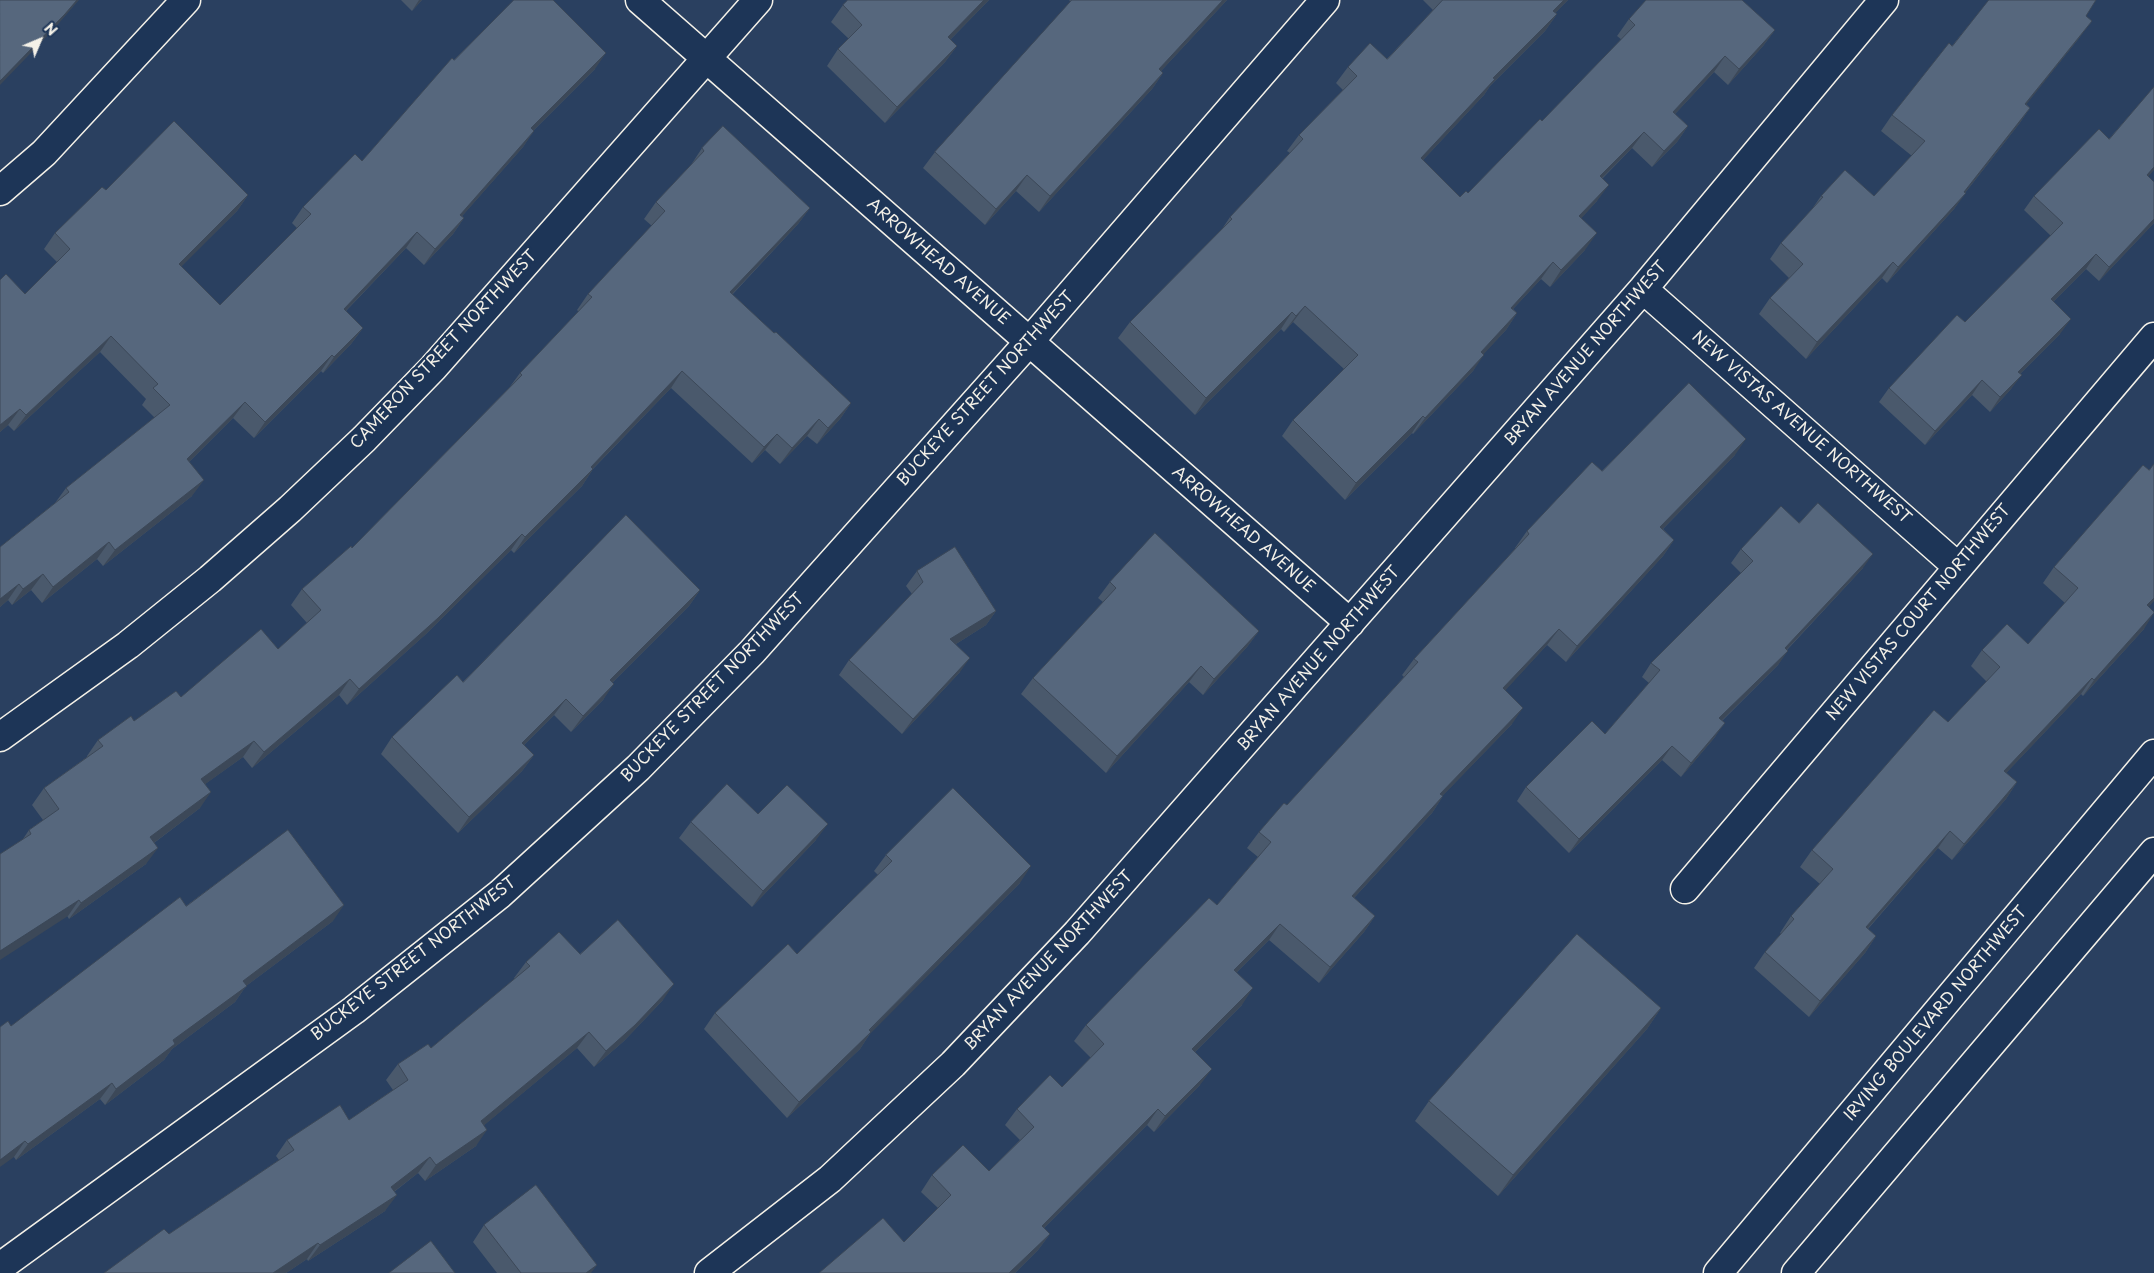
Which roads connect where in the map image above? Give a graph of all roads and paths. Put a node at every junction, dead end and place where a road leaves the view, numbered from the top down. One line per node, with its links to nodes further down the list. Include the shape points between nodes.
1 (186, 0): 7 (street, via 44,153)
2 (640, 0): 6 (street, ARROWHEAD AVENUE)
3 (758, 0): 6 (street, CAMERON STREET NORTHWEST)
4 (1326, 0): 10 (street, BUCKEYE STREET NORTHWEST)
5 (1884, 0): 8 (street, BRYAN AVENUE NORTHWEST)
6 (707, 58): 10 (street, ARROWHEAD AVENUE); 13 (street, CAMERON STREET NORTHWEST, via 432,368 364,439 210,579 128,645)
7 (0, 191)
8 (1643, 289): 11 (street, NEW VISTAS AVENUE NORTHWEST); 12 (street, BRYAN AVENUE NORTHWEST)
9 (2154, 337): 11 (street, NEW VISTAS COURT NORTHWEST)
10 (1029, 342): 12 (street, ARROWHEAD AVENUE); 17 (street, BUCKEYE STREET NORTHWEST, via 752,652 638,768 500,894 354,1010)
11 (1958, 567): 16 (street, NEW VISTAS COURT NORTHWEST)
12 (1350, 623): 18 (street, BRYAN AVENUE NORTHWEST, via 1077,933 953,1064 830,1179)
13 (0, 737)
14 (2154, 754): 19 (street, IRVING BOULEVARD NORTHWEST)
15 (2154, 852): 20 (street)
16 (1685, 889)
17 (0, 1267)
18 (709, 1273)
19 (1718, 1273)
20 (1796, 1273)

